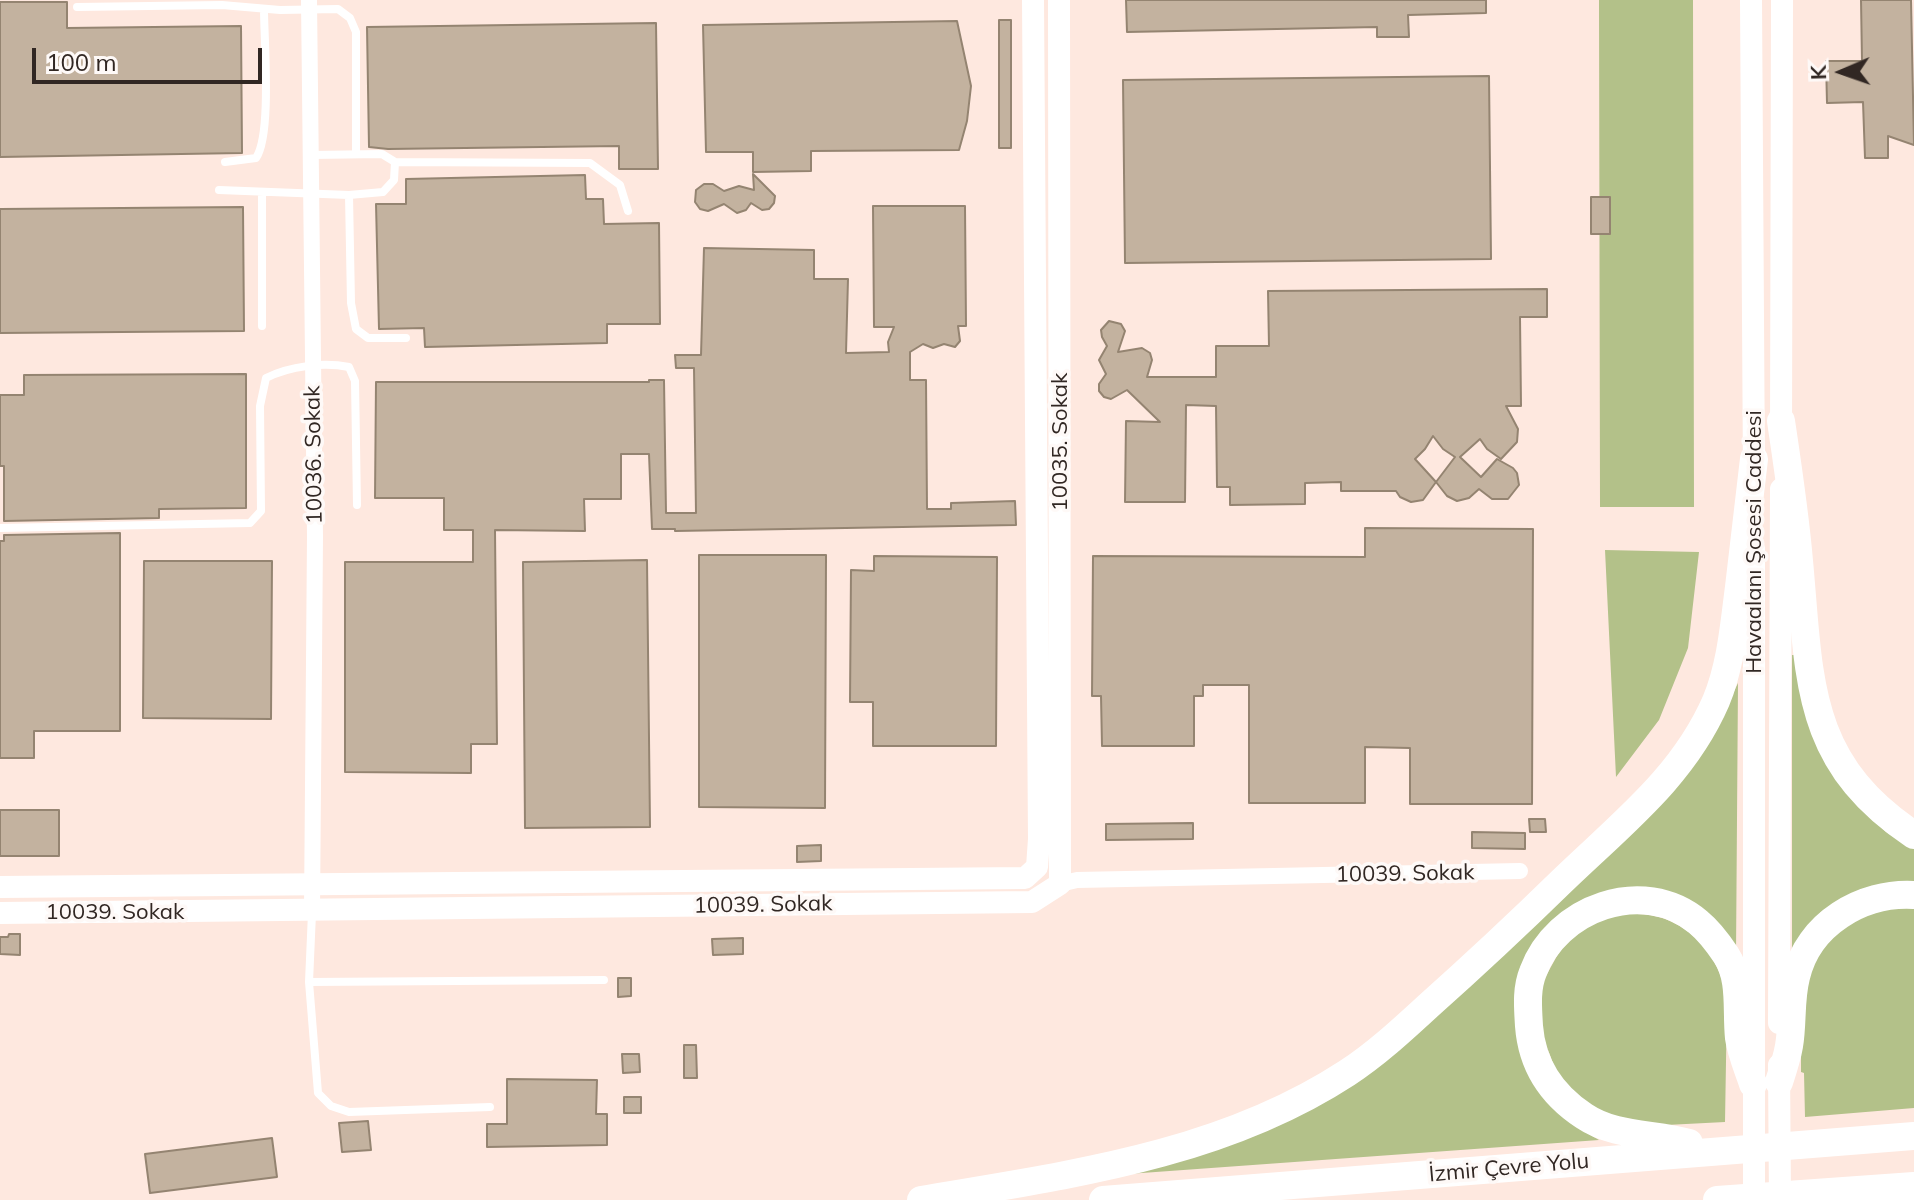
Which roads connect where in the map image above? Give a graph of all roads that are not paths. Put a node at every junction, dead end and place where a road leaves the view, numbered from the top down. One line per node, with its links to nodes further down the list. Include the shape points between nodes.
1 (1033, 0): 26 (street, 10035. Sokak, via 1039,839 1037,867)
2 (1059, 0): 28 (street, 10035. Sokak)
3 (1751, 0): 21 (street, Havaalanı Şosesi Caddesi)
4 (1782, 0): 20 (street, Havaalanı Şosesi Caddesi)
5 (309, 5): 7 (lane); 8 (lane, via 338,9 356,32); 9 (street, 10036. Sokak)
6 (77, 7): 7 (lane)
7 (264, 9): 10 (lane, via 263,149 256,158)
8 (356, 154): 9 (lane); 11 (lane, via 382,154)
9 (311, 155): 13 (street, 10036. Sokak)
10 (225, 162)
11 (395, 162): 15 (lane, via 394,180 383,192); 16 (lane, via 590,163 620,185)
12 (219, 190): 14 (lane)
13 (311, 192): 14 (lane); 15 (lane); 19 (street, 10036. Sokak)
14 (262, 193): 17 (lane)
15 (349, 195): 18 (lane, via 356,329 368,338)
16 (628, 211)
17 (262, 326)
18 (406, 338)
19 (313, 367): 22 (lane, via 349,367 355,381); 23 (lane, via 282,370 266,378 260,406 261,511 250,523); 27 (street, 10036. Sokak)
20 (1781, 421): 24 (highway, via 1818,714 1855,785); 35 (street, Havaalanı Şosesi Caddesi)
21 (1754, 459): 35 (street, Havaalanı Şosesi Caddesi); 43 (highway, via 1730,655 1703,730 1668,780 1437,998 1348,1073 1222,1135 1112,1166)
22 (357, 505)
23 (0, 528)
24 (1914, 835)
25 (1520, 871): 28 (street, 10039. Sokak)
26 (1025, 878): 27 (street, 10039. Sokak)
27 (312, 884): 29 (street, 10039. Sokak); 31 (street, 10036. Sokak)
28 (1060, 884): 31 (street, 10039. Sokak, via 1032,902)
29 (0, 887)
30 (1914, 895): 35 (highway, via 1860,903 1821,930 1796,975 1790,1045)
31 (312, 910): 32 (street, 10039. Sokak); 34 (lane)
32 (0, 913)
33 (604, 980): 34 (lane)
34 (309, 982): 36 (lane, via 318,1093 331,1106 349,1112)
35 (1766, 1083): 40 (highway, via 1739,1039 1737,985 1728,958 1697,920 1653,902 1606,904 1576,916 1554,935 1532,973 1528,1009 1534,1052 1549,1085 1586,1118 1617,1131 1674,1138); 46 (street); 47 (street)
36 (490, 1107)
37 (1914, 1124): 39 (highway)
38 (1914, 1136): 39 (highway, İzmir Çevre Yolu)
39 (1866, 1140): 40 (highway, İzmir Çevre Yolu)
40 (1717, 1151): 44 (highway, İzmir Çevre Yolu)
41 (1914, 1186): 42 (highway)
42 (1847, 1191): 45 (highway); 48 (highway)
43 (921, 1200)
44 (1103, 1200)
45 (1717, 1200)
46 (1754, 1200)
47 (1780, 1200)
48 (1882, 1200)

